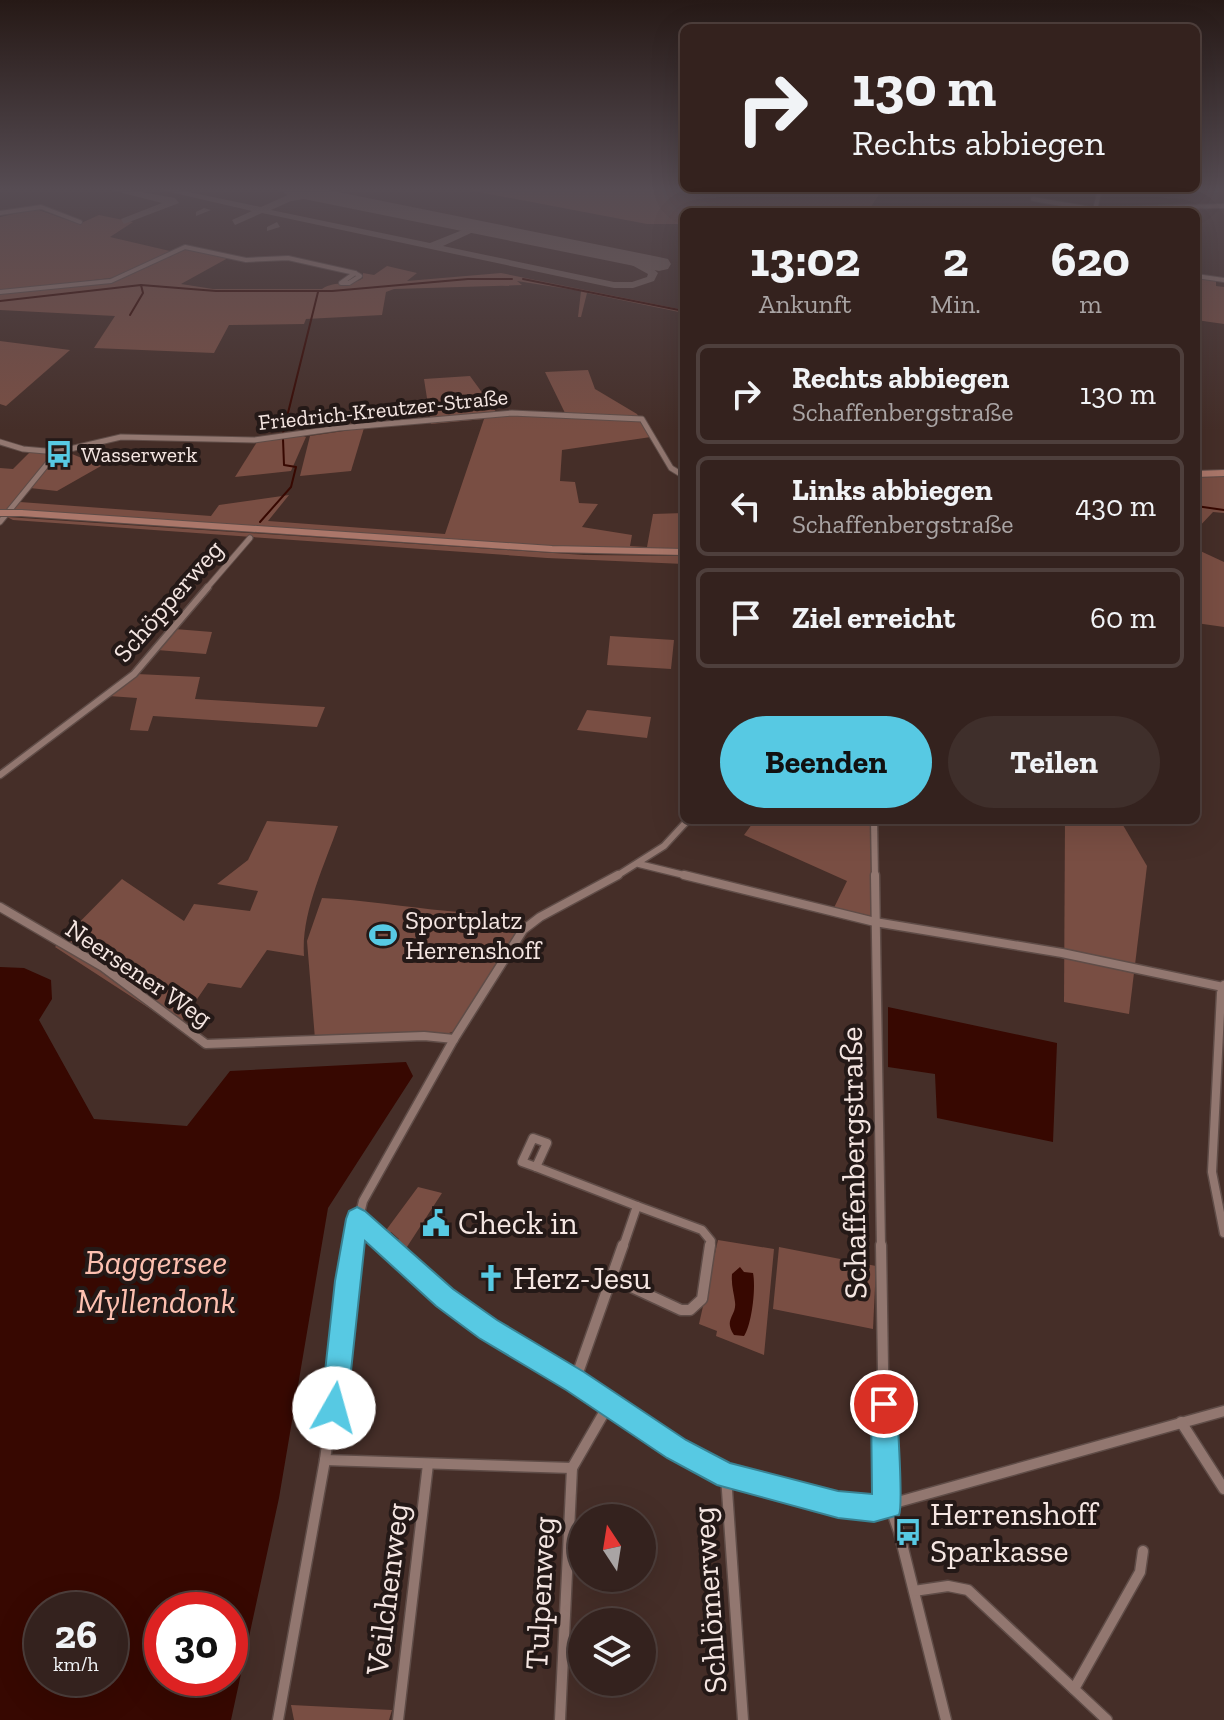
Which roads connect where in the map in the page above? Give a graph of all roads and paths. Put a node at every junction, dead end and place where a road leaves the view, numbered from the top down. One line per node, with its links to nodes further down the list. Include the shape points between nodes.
1 (137, 269): 6 (street, via 111,281)
2 (338, 269): 3 (street)
3 (355, 273)
4 (1200, 277): 5 (street)
5 (1224, 280)
6 (0, 292)
7 (0, 442): 8 (street)
8 (57, 452): 10 (street, Friedrich-Kreutzer-Straße, via 121,437 254,440 339,428 534,414 642,419 671,468); 13 (street)
9 (1224, 473): 11 (main road)
10 (680, 474)
11 (1200, 474)
12 (0, 513): 15 (main road, bridge, via 552,549)
13 (0, 522)
14 (250, 538): 16 (street, Schöpperweg, via 134,674)
15 (680, 552)
16 (0, 775)
17 (684, 824): 19 (street)
18 (874, 824): 21 (street, Schaffenbergstraße)
19 (639, 864): 21 (street); 23 (street, via 526,926)
20 (0, 907): 23 (street, Neersener Weg, via 97,963 206,1044)
21 (875, 922): 22 (street); 38 (street, Schaffenbergstraße)
22 (1223, 986): 27 (street, via 1212,1176)
23 (454, 1039): 26 (street)
24 (536, 1167): 25 (street)
25 (637, 1206): 28 (street); 28 (street, via 708,1235 712,1251 702,1299 694,1309 681,1310)
26 (357, 1219): 29 (street, via 455,1305); 33 (street)
27 (1224, 1233)
28 (612, 1278): 29 (street)
29 (575, 1381): 30 (street)
30 (609, 1404): 35 (street); 36 (street)
31 (1224, 1411): 32 (street)
32 (1181, 1422): 37 (street); 38 (street)
33 (325, 1460): 34 (street); 42 (street)
34 (428, 1464): 35 (street); 43 (street, Veilchenweg)
35 (572, 1468): 44 (street, Tulpenweg)
36 (726, 1476): 38 (street, via 838,1505); 45 (street, Schlömerweg)
37 (1224, 1489)
38 (889, 1505): 40 (street, Schaffenbergstraße)
39 (1143, 1551): 41 (street, via 1140,1572)
40 (914, 1591): 41 (street, via 948,1586 968,1590); 46 (street, Schaffenbergstraße)
41 (1074, 1689): 47 (street)
42 (278, 1720)
43 (398, 1720)
44 (560, 1720)
45 (743, 1720)
46 (946, 1720)
47 (1107, 1720)

